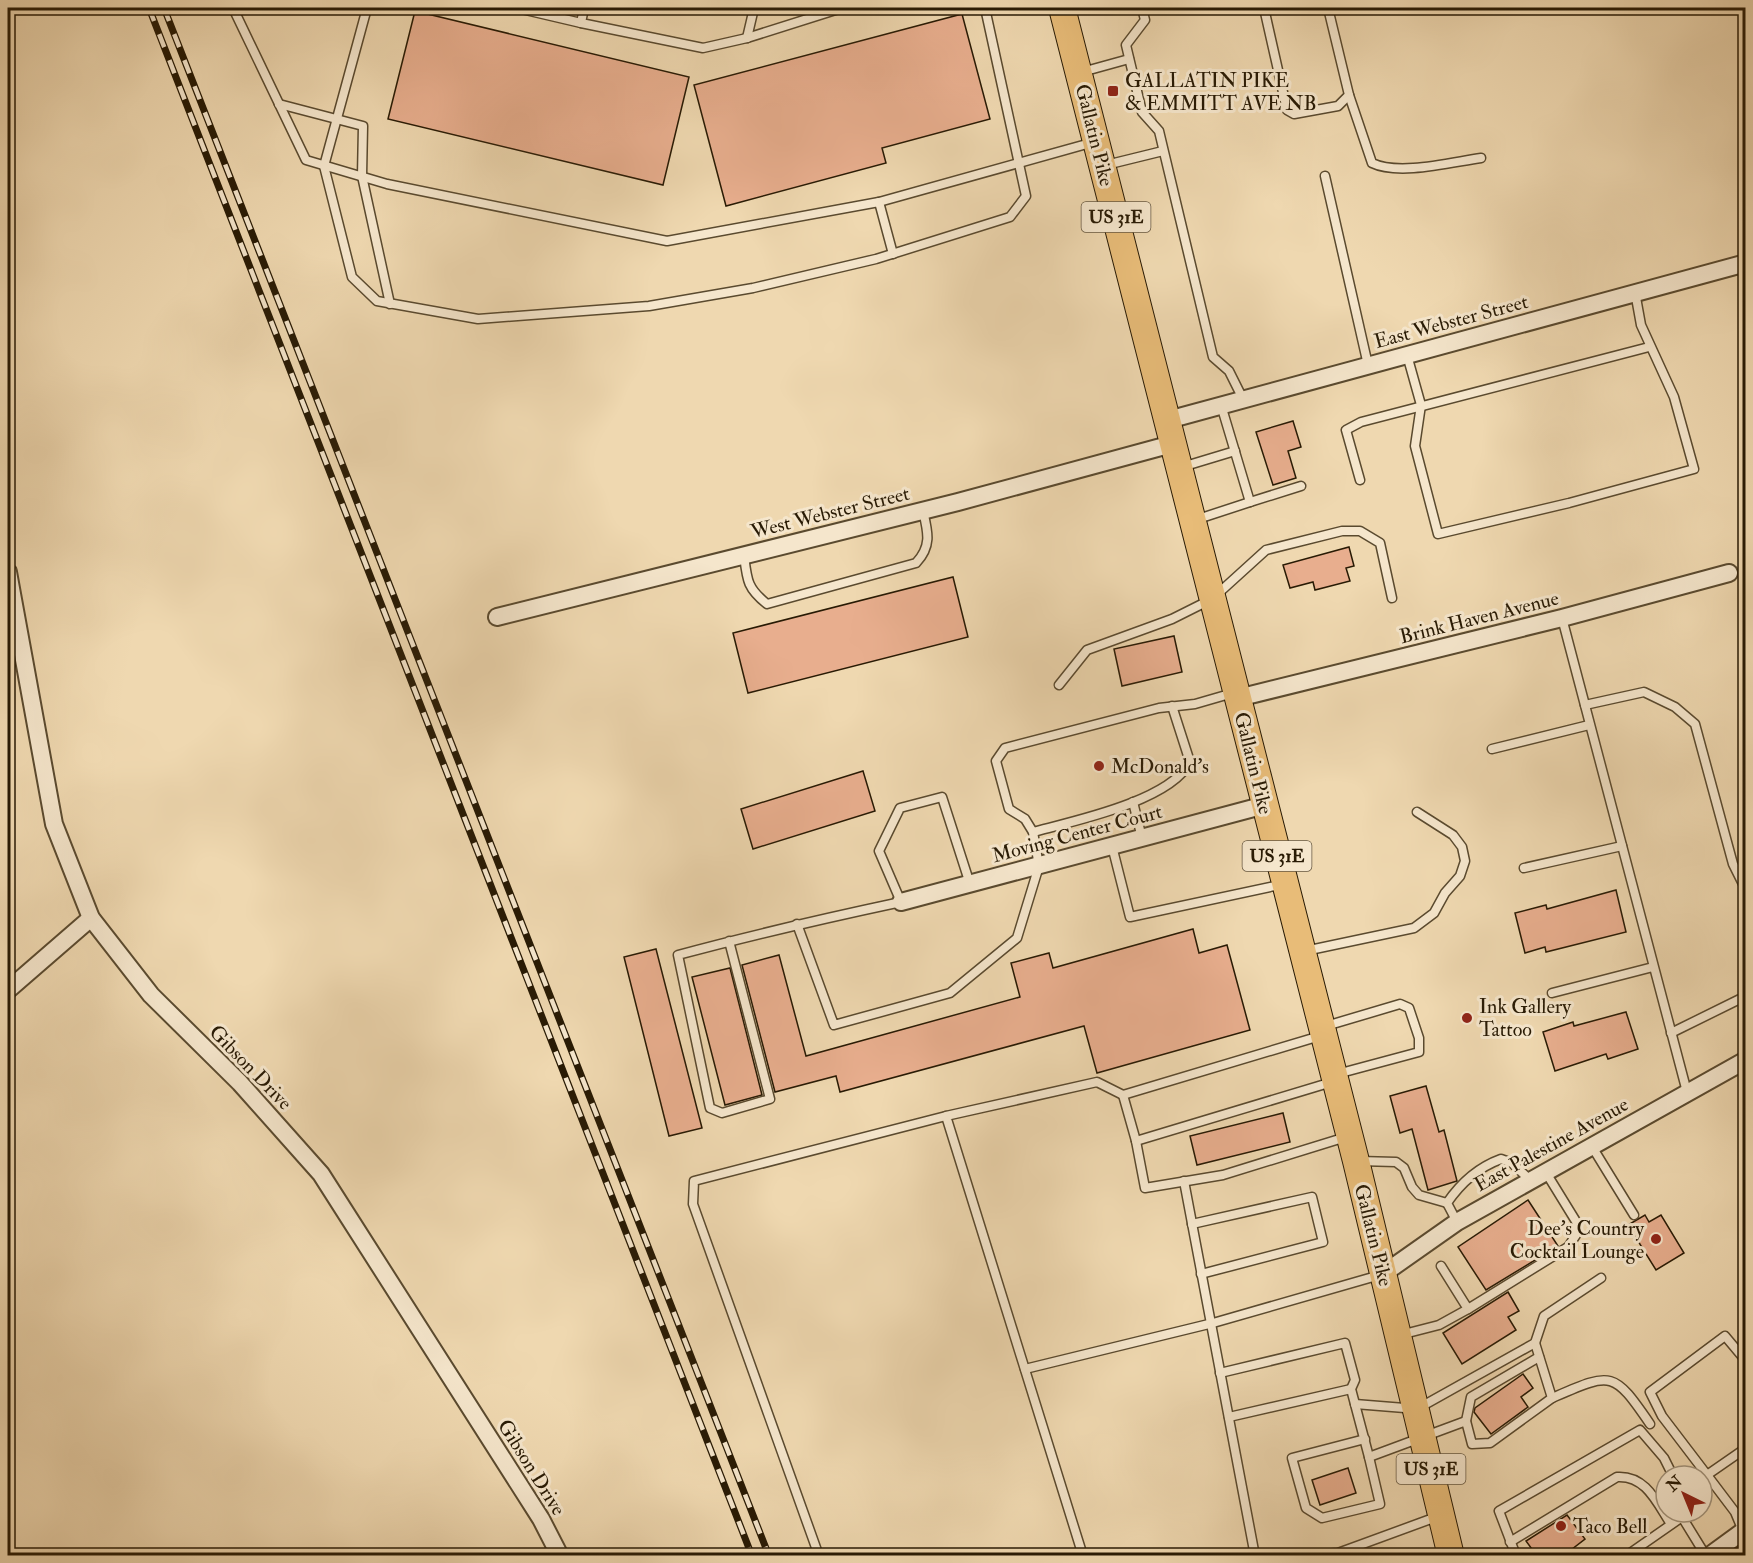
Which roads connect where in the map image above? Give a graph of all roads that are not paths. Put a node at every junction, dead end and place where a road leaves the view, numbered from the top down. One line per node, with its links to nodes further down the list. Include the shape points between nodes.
1 (234, 8): 17 (lane)
2 (367, 8): 18 (lane)
3 (517, 8): 12 (lane)
4 (584, 8): 12 (lane)
5 (754, 8): 13 (lane)
6 (842, 8): 13 (lane)
7 (985, 8): 22 (lane)
8 (1062, 8): 15 (main road, Gallatin Pike / US 31E)
9 (1142, 8): 14 (lane, via 1145,20 1126,45)
10 (1264, 8): 16 (lane, via 1287,110 1294,114 1338,106)
11 (1328, 8): 16 (lane)
12 (581, 23): 13 (lane, via 703,48)
13 (747, 38)
14 (1129, 59): 15 (lane); 20 (lane, via 1142,112 1159,131)
15 (1079, 73): 19 (main road, Gallatin Pike / US 31E)
16 (1349, 95): 21 (lane, via 1372,163 1384,169)
17 (279, 104): 18 (lane); 23 (lane, via 306,160)
18 (337, 120): 23 (lane); 25 (lane, via 363,126)
19 (1096, 142): 22 (lane); 24 (main road, Gallatin Pike / US 31E)
20 (1163, 151): 24 (lane); 35 (lane, via 1213,357 1229,371)
21 (1482, 158)
22 (1018, 164): 27 (lane); 28 (lane, via 1026,196 1010,217)
23 (324, 166): 25 (lane); 31 (lane, via 352,277 377,302)
24 (1103, 166): 38 (main road, Gallatin Pike / US 31E)
25 (362, 176): 27 (lane, via 667,241); 31 (lane)
26 (1325, 176): 34 (lane)
27 (879, 202): 28 (lane)
28 (894, 254): 31 (lane, via 753,288 649,306 478,319)
29 (1746, 263): 30 (street, East Webster Street)
30 (1635, 292): 32 (lane); 33 (street, East Webster Street)
31 (390, 304)
32 (1649, 347): 37 (lane); 37 (lane, via 1674,397 1694,469 1569,502 1438,534 1416,446)
33 (1407, 355): 34 (street, East Webster Street); 37 (lane)
34 (1368, 365): 35 (street, East Webster Street)
35 (1243, 399): 36 (street, East Webster Street)
36 (1221, 405): 38 (street, East Webster Street); 39 (lane)
37 (1421, 405): 41 (lane, via 1346,430)
38 (1170, 432): 40 (main road, Gallatin Pike / US 31E); 44 (street, West Webster Street)
39 (1235, 451): 40 (lane); 43 (lane)
40 (1179, 468): 45 (main road, Gallatin Pike / US 31E)
41 (1360, 480)
42 (1300, 486): 43 (lane)
43 (1250, 502): 45 (lane)
44 (923, 511): 46 (street, West Webster Street); 46 (lane, via 929,538 925,553 916,563 767,604 748,584)
45 (1192, 521): 50 (main road, Gallatin Pike / US 31E)
46 (744, 555): 51 (street, West Webster Street)
47 (8, 572): 72 (street, Gibson Drive, via 54,824)
48 (1729, 573): 52 (street, Brink Haven Avenue)
49 (1392, 598): 50 (lane, via 1380,543 1360,531 1342,531 1266,550)
50 (1212, 599): 53 (lane, via 1172,619 1087,650); 54 (main road, Gallatin Pike / US 31E)
51 (497, 617)
52 (1562, 618): 54 (street, Brink Haven Avenue); 55 (lane)
53 (1059, 686)
54 (1237, 695): 56 (lane); 60 (main road, Gallatin Pike / US 31E)
55 (1585, 705): 57 (lane); 70 (lane, via 1644,692 1675,707 1695,724 1733,864)
56 (1172, 706): 59 (lane, via 1190,762 1185,773); 62 (lane, via 1005,748 996,761 1009,809 1026,819)
57 (1589, 725): 58 (lane); 65 (lane)
58 (1492, 749)
59 (1133, 802): 62 (lane); 63 (lane)
60 (1265, 806): 63 (street, Moving Center Court); 68 (main road, Gallatin Pike / US 31E)
61 (1417, 812): 75 (lane, via 1453,835 1462,847 1465,861 1460,876 1445,892 1434,913 1414,928)
62 (1033, 832): 66 (lane)
63 (1142, 838): 64 (street, Moving Center Court)
64 (1112, 846): 66 (street, Moving Center Court); 68 (lane, via 1130,917)
65 (1622, 846): 67 (lane); 76 (lane)
66 (1039, 866): 69 (street, Moving Center Court); 73 (lane, via 1017,938 950,993 834,1024)
67 (1524, 868)
68 (1285, 883): 75 (main road, Gallatin Pike / US 31E)
69 (970, 884): 71 (street, Moving Center Court); 71 (lane, via 942,797 900,808 879,851)
70 (1746, 890)
71 (901, 902): 73 (lane)
72 (91, 918): 77 (street); 134 (street, Gibson Drive, via 151,995 240,1083 321,1174 541,1519)
73 (797, 924): 74 (lane)
74 (729, 941): 74 (lane, via 678,955 710,1108 722,1113 770,1099)
75 (1302, 951): 80 (main road, Gallatin Pike / US 31E)
76 (1653, 967): 78 (lane); 81 (lane)
77 (8, 990)
78 (1552, 993)
79 (1746, 996): 81 (lane)
80 (1323, 1031): 83 (main road, Gallatin Pike / US 31E); 83 (lane, via 1400,1004 1408,1008 1419,1038 1419,1052); 85 (lane)
81 (1671, 1033): 84 (lane)
82 (1746, 1060): 84 (street, East Palestine Avenue)
83 (1334, 1078): 87 (main road, Gallatin Pike / US 31E); 88 (lane)
84 (1687, 1092): 89 (street, East Palestine Avenue)
85 (1123, 1095): 86 (lane, via 1096,1082); 88 (lane)
86 (946, 1116): 108 (lane); 135 (lane, via 694,1181 693,1204)
87 (1350, 1136): 90 (main road, Gallatin Pike / US 31E); 93 (lane, via 1223,1175)
88 (1136, 1141): 93 (lane, via 1145,1188)
89 (1591, 1145): 91 (street, East Palestine Avenue); 95 (lane)
90 (1356, 1161): 94 (lane, via 1396,1162 1404,1168 1419,1195); 100 (main road, Gallatin Pike / US 31E)
91 (1545, 1171): 92 (street, East Palestine Avenue); 102 (lane, via 1577,1223 1576,1235 1568,1247)
92 (1529, 1179): 94 (lane, via 1512,1162 1501,1159 1489,1163 1461,1185); 96 (street, East Palestine Avenue)
93 (1184, 1181): 97 (lane)
94 (1447, 1203): 96 (lane)
95 (1634, 1215)
96 (1457, 1222): 100 (street, East Palestine Avenue)
97 (1192, 1224): 99 (lane); 99 (lane, via 1312,1197 1323,1242)
98 (1441, 1266): 102 (lane)
99 (1201, 1274): 103 (lane)
100 (1383, 1274): 103 (lane); 104 (main road, Gallatin Pike / US 31E)
101 (1601, 1278): 105 (lane, via 1544,1316)
102 (1468, 1309): 104 (lane, via 1439,1325)
103 (1213, 1323): 108 (lane); 109 (lane)
104 (1400, 1335): 113 (main road, Gallatin Pike / US 31E)
105 (1535, 1343): 106 (lane); 113 (lane)
106 (1539, 1357): 111 (lane); 116 (lane, via 1471,1397)
107 (1746, 1361): 114 (lane, via 1725,1336 1650,1392)
108 (1025, 1369): 136 (lane)
109 (1220, 1373): 110 (lane, via 1345,1343 1355,1380); 115 (lane)
110 (1351, 1389): 112 (lane); 115 (lane)
111 (1552, 1398): 116 (lane, via 1490,1443 1472,1444); 117 (lane, via 1593,1381 1615,1382 1625,1387)
112 (1355, 1404): 113 (lane); 120 (lane)
113 (1417, 1409): 119 (main road, Gallatin Pike / US 31E)
114 (1662, 1416): 117 (lane); 124 (lane)
115 (1229, 1417): 137 (lane)
116 (1466, 1421): 119 (lane)
117 (1650, 1424): 118 (lane)
118 (1640, 1430): 123 (lane); 132 (lane, via 1499,1511)
119 (1424, 1436): 122 (lane); 128 (main road, Gallatin Pike / US 31E)
120 (1365, 1439): 122 (lane); 122 (lane, via 1292,1458 1306,1508 1322,1518 1380,1504)
121 (1746, 1448): 125 (lane)
122 (1369, 1457)
123 (1667, 1464)
124 (1699, 1464)
125 (1714, 1470)
126 (1714, 1484): 131 (lane)
127 (1654, 1497): 132 (lane, via 1648,1488 1628,1476 1617,1477)
128 (1442, 1515): 138 (lane, via 1338,1553); 139 (main road, Gallatin Pike / US 31E)
129 (1671, 1524): 140 (lane)
130 (1687, 1524): 141 (lane)
131 (1745, 1531): 141 (street)
132 (1510, 1542): 133 (lane)
133 (1513, 1555)
134 (560, 1556)
135 (819, 1556)
136 (1083, 1556)
137 (1255, 1556)
138 (1297, 1556)
139 (1451, 1556)
140 (1626, 1556)
141 (1708, 1556)

